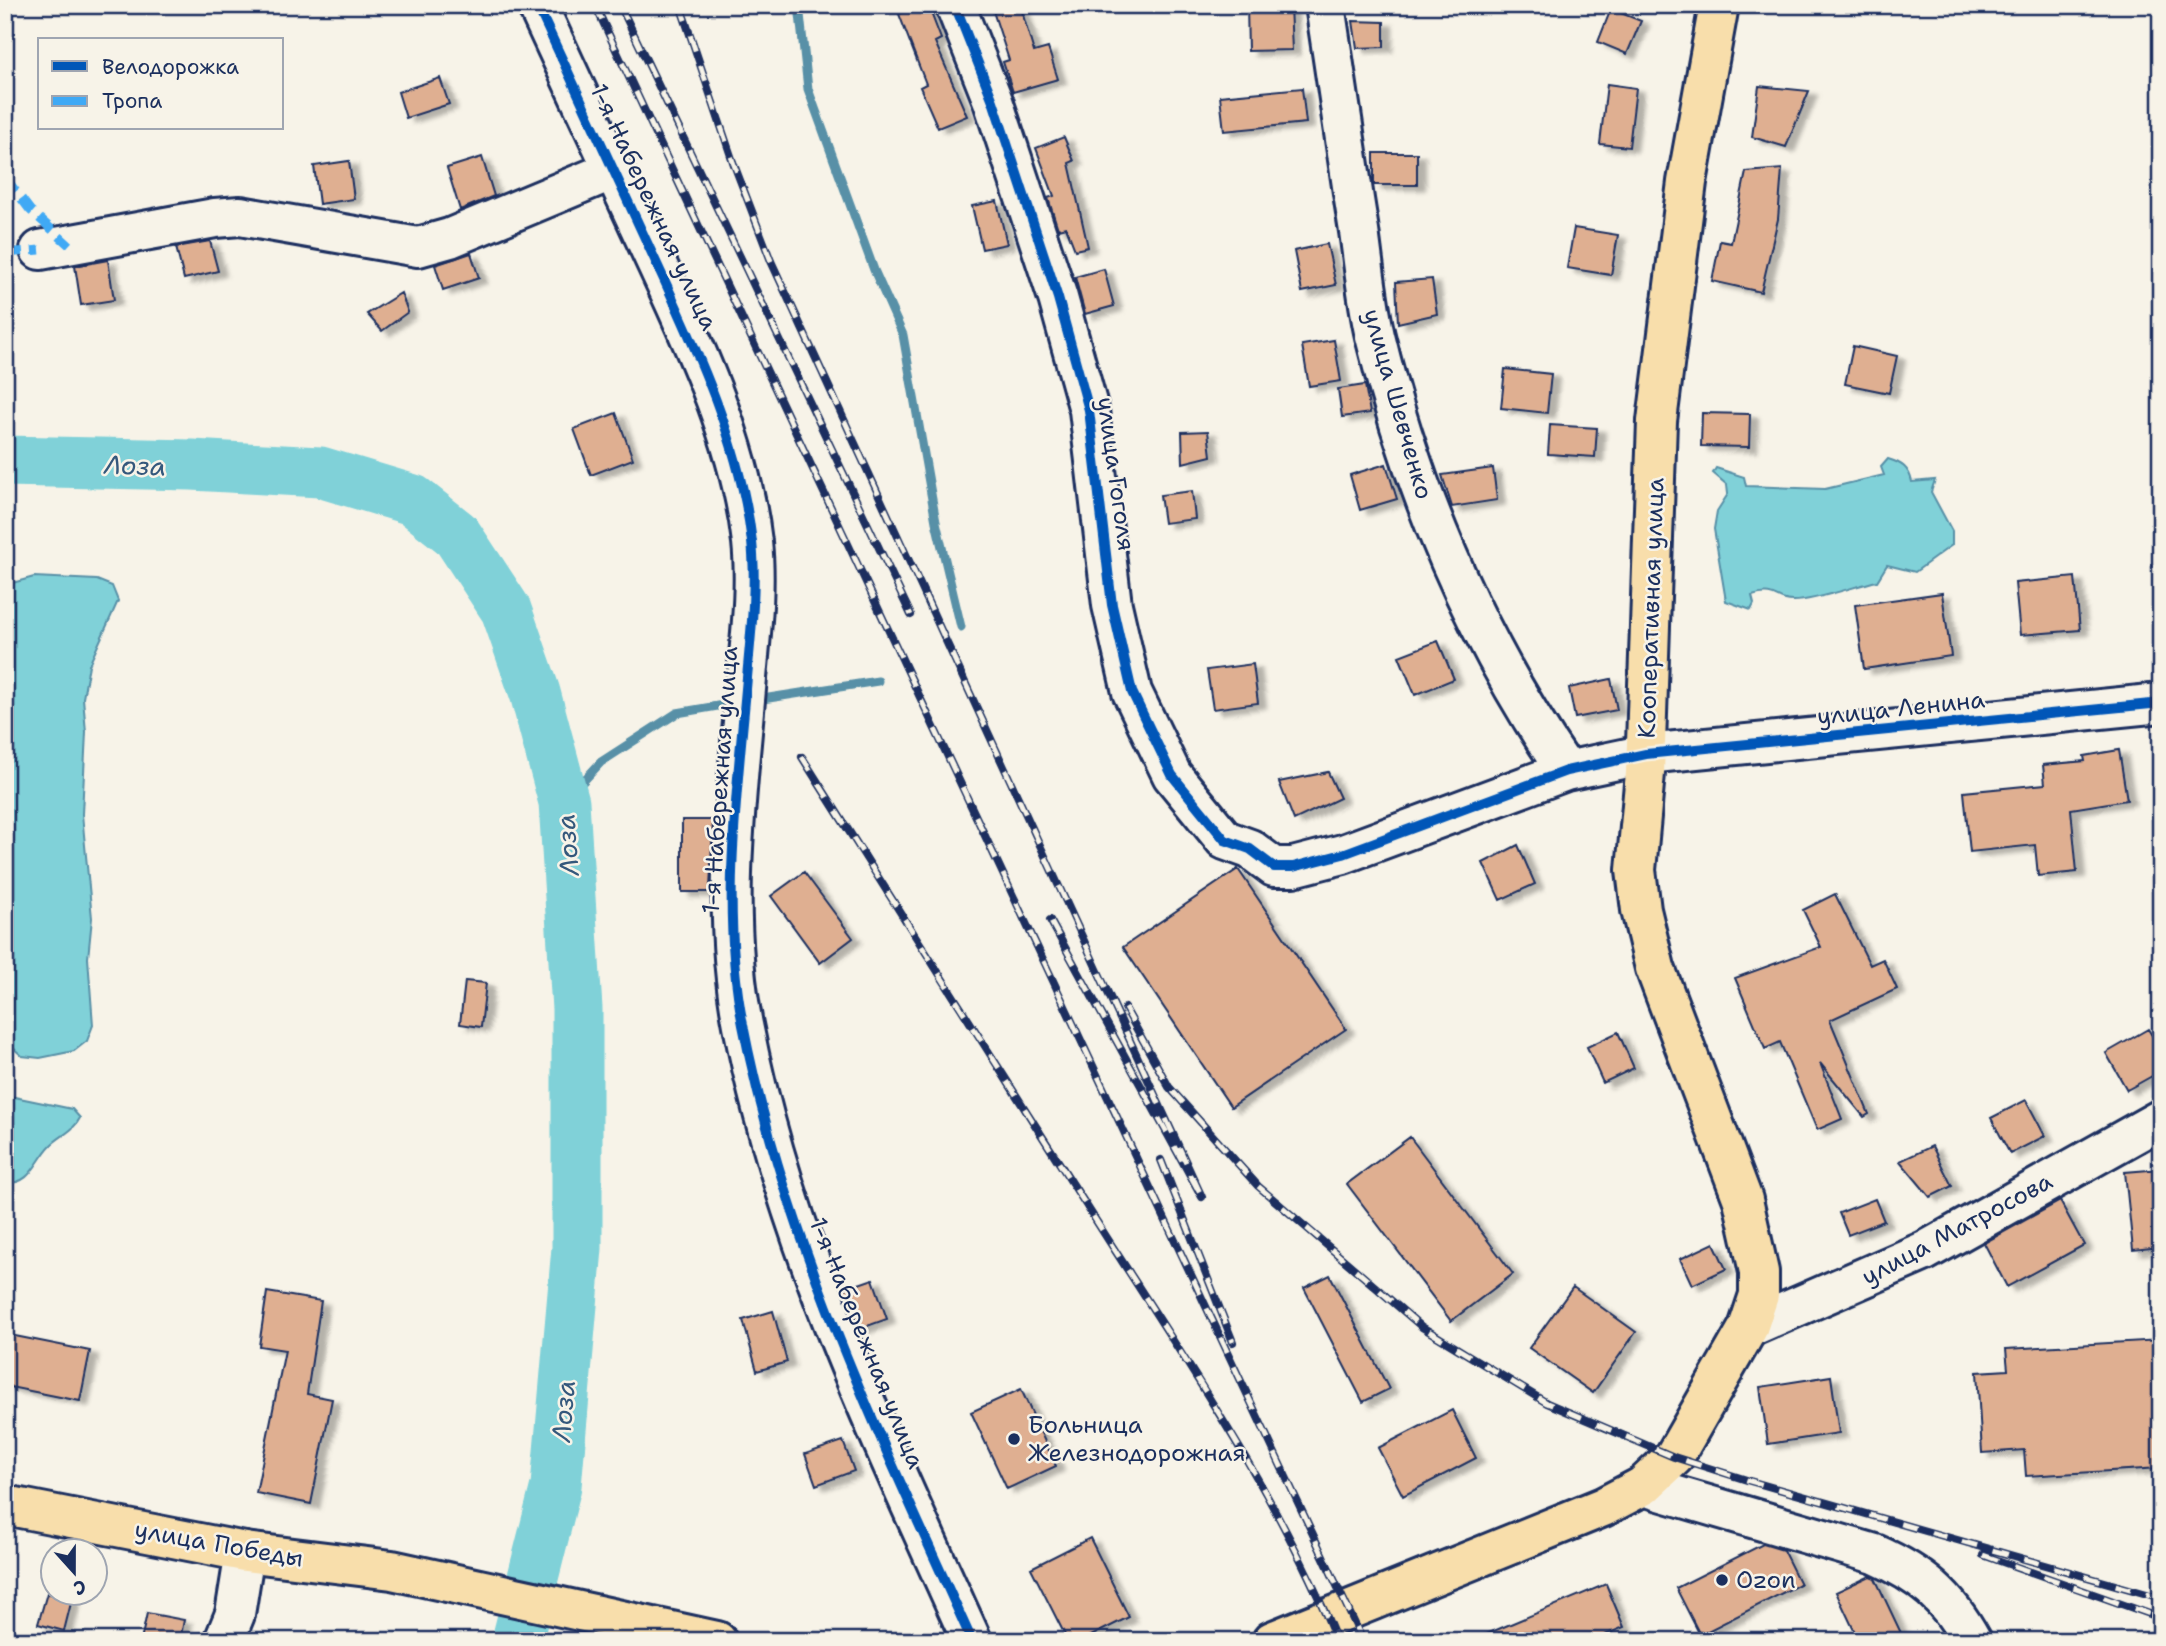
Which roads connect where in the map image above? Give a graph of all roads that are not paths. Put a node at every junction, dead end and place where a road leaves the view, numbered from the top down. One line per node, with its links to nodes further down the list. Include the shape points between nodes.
1 (537, 5): 5 (street, 1-я Набережная улица)
2 (955, 5): 10 (street, улица Гоголя, via 993,101 1058,298 1089,410 1112,605 1132,692 1172,775 1225,840 1250,849)
3 (1325, 5): 9 (street, улица Шевченко, via 1375,334 1407,449 1455,578 1534,725)
4 (1719, 5): 8 (main road, Кооперативная улица, via 1687,182 1657,421)
5 (613, 170): 6 (street, 1-я Набережная улица, via 418,247 240,216); 18 (street, 1-я Набережная улица, via 696,347 743,492 752,544 752,609 731,868 731,942 765,1132 809,1264)
6 (40, 250)
7 (2161, 703): 8 (street, улица Ленина)
8 (1646, 754): 9 (street, улица Ленина); 12 (main road, Кооперативная улица, via 1636,870 1640,910 1655,968 1743,1200 1753,1238 1759,1295)
9 (1566, 772): 10 (street, улица Ленина, via 1343,854 1293,867)
10 (1274, 867)
11 (2161, 1119): 12 (street, улица Матросова, via 1925,1251)
12 (1748, 1328): 13 (main road, Кооперативная улица, via 1674,1457)
13 (1643, 1486): 19 (main road, Кооперативная улица, via 1603,1507); 20 (street, via 1902,1566 1956,1611)
14 (5, 1506): 15 (main road, улица Победы)
15 (245, 1552): 16 (street, via 235,1614); 17 (main road, улица Победы, via 392,1570)
16 (224, 1641)
17 (717, 1641)
18 (972, 1641)
19 (1272, 1641)
20 (1972, 1641)

